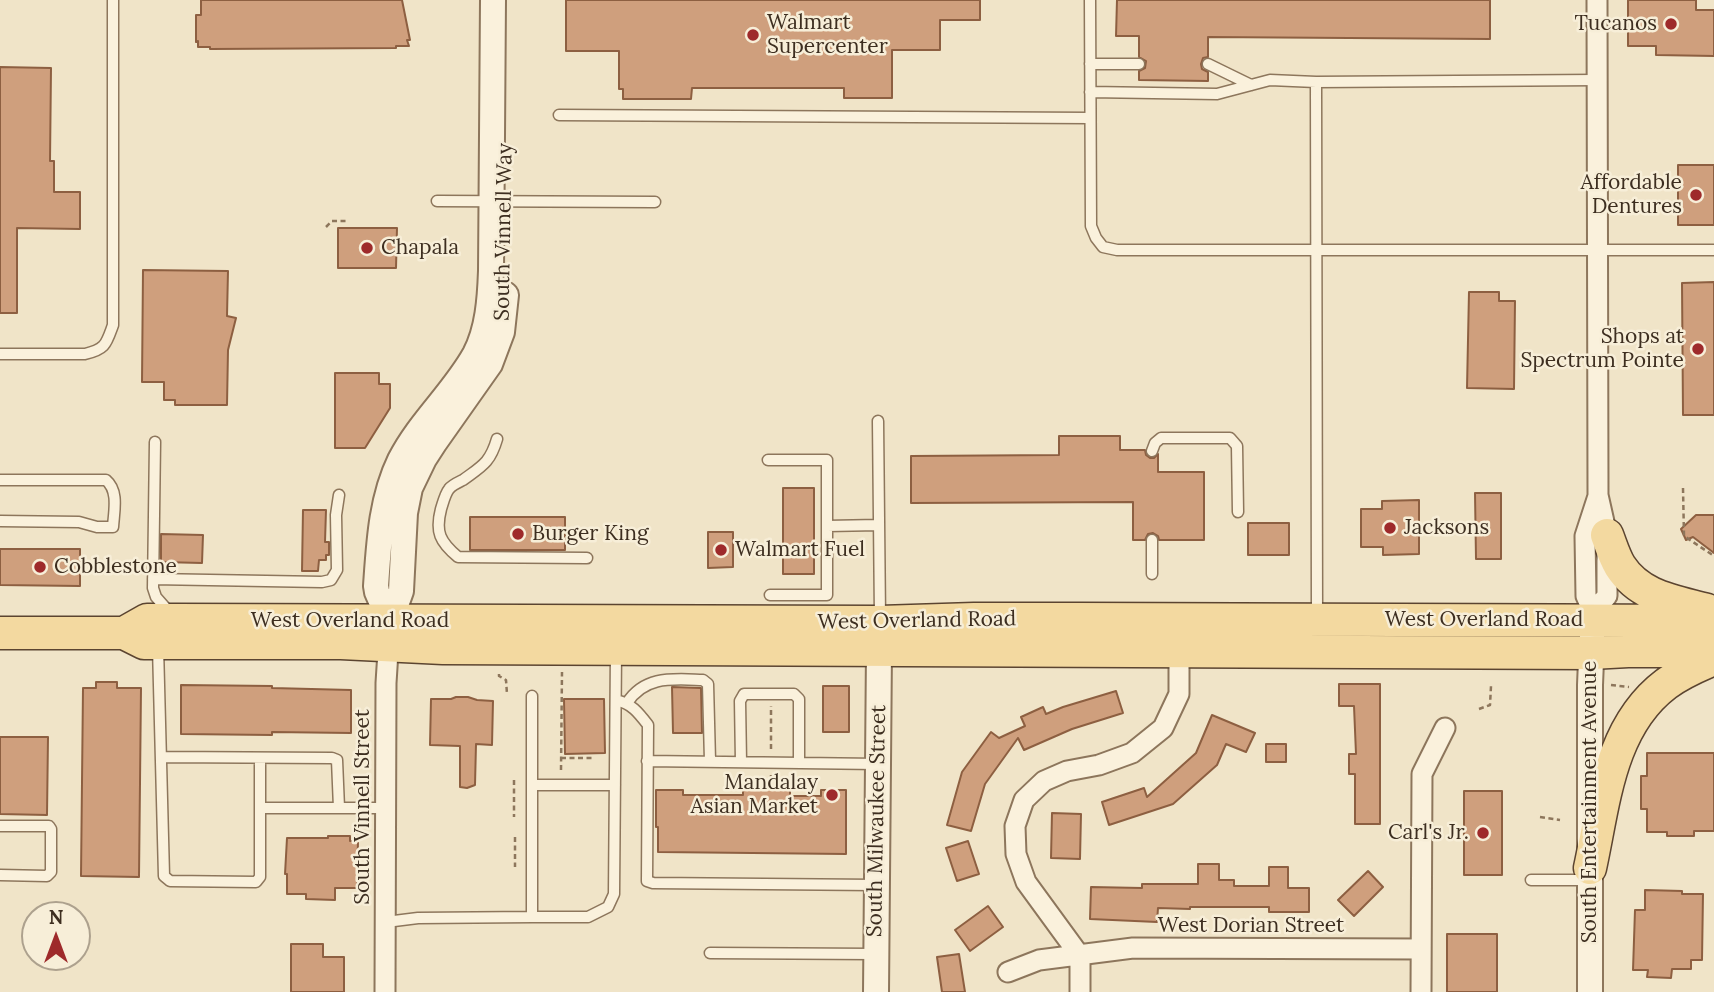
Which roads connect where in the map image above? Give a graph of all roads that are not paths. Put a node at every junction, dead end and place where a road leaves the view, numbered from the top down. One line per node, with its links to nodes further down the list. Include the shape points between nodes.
1 (113, 0): 21 (lane, via 113,325 99,351)
2 (492, 0): 16 (street, South Vinnell Way)
3 (507, 0): 16 (street, South Vinnell Way)
4 (1090, 0): 6 (lane)
5 (1597, 0): 9 (street, South Entertainment Avenue)
6 (1090, 64): 7 (lane); 12 (lane)
7 (1139, 64)
8 (1208, 64): 11 (lane)
9 (1597, 80): 10 (lane); 19 (street, South Entertainment Avenue)
10 (1316, 82): 11 (lane, via 1270,80); 18 (lane)
11 (1251, 85): 12 (lane, via 1217,94)
12 (1090, 92): 14 (lane)
13 (559, 115): 14 (lane)
14 (1090, 118): 18 (lane, via 1091,226 1103,247)
15 (438, 201): 16 (lane)
16 (499, 201): 17 (lane); 47 (street, South Vinnell Way, via 490,298 475,354 411,441 393,476 383,513 377,592)
17 (654, 202)
18 (1316, 250): 19 (lane); 42 (lane)
19 (1598, 250): 20 (lane); 29 (street, South Entertainment Avenue)
20 (1714, 250)
21 (0, 354)
22 (878, 421): 32 (lane)
23 (497, 439): 36 (lane, via 485,464 449,489 438,521 447,548 457,557)
24 (155, 442): 38 (lane)
25 (1152, 451): 30 (lane, via 1161,438 1233,440 1237,446)
26 (768, 460): 33 (lane, via 827,460)
27 (0, 480): 31 (lane, via 106,480 114,489 113,527)
28 (339, 495): 38 (lane, via 337,570 331,580)
29 (1598, 495): 34 (street, South Entertainment Avenue); 44 (street, South Entertainment Avenue, via 1585,536)
30 (1238, 512)
31 (0, 521)
32 (878, 525): 33 (lane); 48 (lane)
33 (827, 526): 39 (lane, via 827,595)
34 (1607, 535): 40 (main road, via 1629,579 1649,593); 44 (street, South Entertainment Avenue, via 1607,596)
35 (1152, 540): 37 (lane)
36 (587, 558)
37 (1152, 574)
38 (153, 579): 45 (lane)
39 (770, 595)
40 (1714, 612)
41 (1129, 619): 42 (main road, West Overland Road); 48 (main road, West Overland Road, via 974,619); 52 (main road, via 1122,637 1057,639)
42 (1317, 619): 44 (main road, West Overland Road); 51 (main road, via 1296,637 1196,637)
43 (1714, 621): 44 (main road, West Overland Road)
44 (1592, 630): 49 (main road); 51 (main road, West Overland Road); 53 (main road, West Overland Road, via 1628,651); 71 (street, South Entertainment Avenue)
45 (167, 631): 46 (main road, West Overland Road, via 146,620 124,633); 47 (main road, West Overland Road); 58 (lane)
46 (0, 633)
47 (389, 633): 48 (main road, West Overland Road); 50 (main road, West Overland Road, via 443,648); 69 (street, South Vinnell Street)
48 (880, 636): 50 (main road, West Overland Road, via 768,636 731,649); 52 (main road, West Overland Road); 64 (street, South Milwaukee Street)
49 (1714, 637)
50 (616, 649): 56 (lane)
51 (1179, 650): 52 (main road, West Overland Road); 80 (street, via 1179,694 1163,728 1132,753 1044,781 1024,800 1015,826 1016,854 1026,882)
52 (997, 651)
53 (1714, 651)
54 (1714, 659): 71 (main road, via 1665,684 1623,737 1613,761)
55 (532, 696): 65 (lane)
56 (622, 701): 60 (lane, via 648,724); 61 (lane, via 661,679 703,680 708,684); 66 (lane)
57 (1445, 728): 77 (street, via 1422,774)
58 (161, 757): 59 (lane); 67 (lane, via 164,876 170,881 256,882 260,877)
59 (260, 758): 67 (lane); 68 (lane, via 337,760)
60 (647, 761): 61 (lane); 74 (lane, via 647,881)
61 (710, 761): 62 (lane)
62 (741, 762): 63 (lane); 63 (lane, via 740,701 744,694 794,694 799,699)
63 (799, 763): 64 (lane)
64 (878, 764): 74 (street, South Milwaukee Street)
65 (532, 785): 66 (lane); 75 (lane)
66 (615, 785): 75 (lane, via 614,894 608,907 588,917)
67 (260, 808): 68 (lane)
68 (339, 808): 69 (lane)
69 (385, 808): 76 (street, South Vinnell Street)
70 (0, 826): 72 (lane, via 49,826 51,872 47,876)
71 (1590, 874): 73 (lane); 86 (street, South Entertainment Avenue)
72 (0, 875)
73 (1531, 880)
74 (877, 885): 79 (street, South Milwaukee Street)
75 (533, 917): 76 (lane)
76 (386, 922): 82 (street, South Vinnell Street)
77 (1421, 949): 80 (street, West Dorian Street, via 1133,948); 85 (street)
78 (710, 953): 79 (lane)
79 (876, 954): 83 (street, South Milwaukee Street)
80 (1080, 956): 81 (street, West Dorian Street, via 1039,960); 84 (street)
81 (1008, 972)
82 (385, 992)
83 (876, 992)
84 (1080, 992)
85 (1421, 992)
86 (1590, 992)

